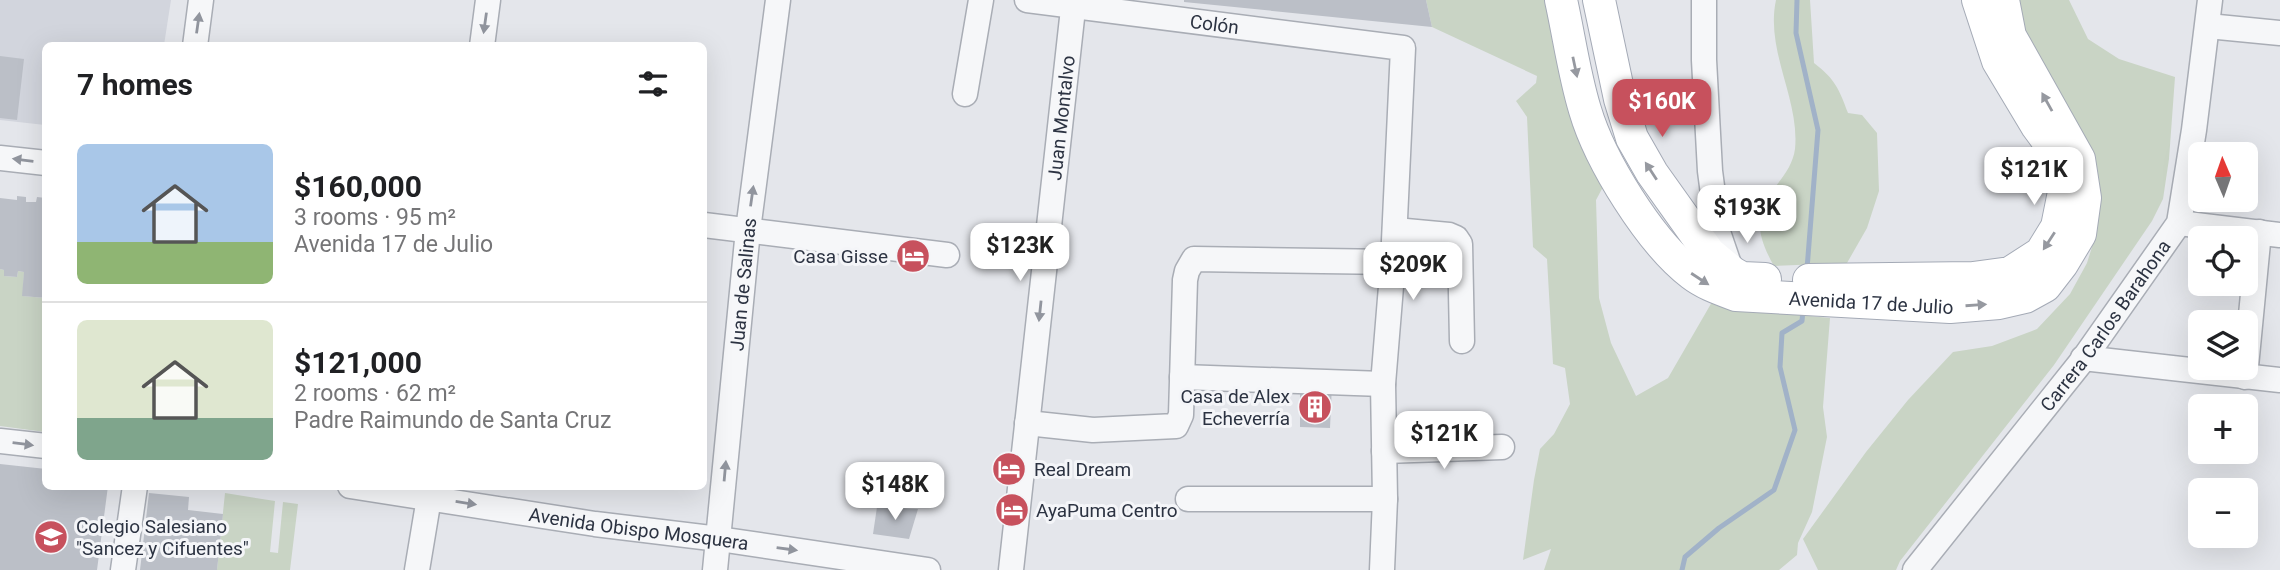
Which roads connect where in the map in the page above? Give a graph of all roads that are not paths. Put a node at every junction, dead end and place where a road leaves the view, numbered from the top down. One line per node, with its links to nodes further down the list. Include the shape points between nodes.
1 (201, 0): 15 (street, one-way to 1)
2 (488, 0): 16 (street, one-way to 16)
3 (778, 0): 22 (street, Juan de Salinas, one-way to 3)
4 (981, 0): 17 (street)
5 (1027, 0): 12 (street, Colón)
6 (1561, 0): 27 (main road, Avenida 17 de Julio, one-way to 27, via 1585,111 1622,188 1665,251 1693,275 1710,285)
7 (1599, 0): 27 (main road, one-way to 7, via 1652,173 1632,138)
8 (1704, 0): 27 (street, via 1710,172)
9 (1978, 0): 28 (main road, Avenida 17 de Julio, one-way to 28, via 1998,61 2051,145 2059,167 2064,192 2057,227 2041,253 2010,272)
10 (2003, 0): 28 (main road, Avenida 17 de Julio, one-way to 10, via 1950,307 2025,298 2045,286 2080,234 2085,198 2080,159 2011,36)
11 (2210, 0): 13 (street, Carrera Carlos Barahona)
12 (1074, 3): 23 (street, Colón, via 1403,48); 37 (street, Juan Montalvo, one-way to 37)
13 (2208, 26): 14 (street); 20 (street, Carrera Carlos Barahona)
14 (2280, 33)
15 (196, 42)
16 (483, 42)
17 (965, 94)
18 (0, 158): 19 (street, one-way to 18)
19 (42, 163)
20 (2179, 223): 24 (street); 31 (street, Carrera Carlos Barahona)
21 (707, 225): 22 (street)
22 (748, 230): 25 (street); 47 (street, Juan de Salinas, one-way to 22)
23 (1395, 230): 26 (street); 30 (street, via 1449,234 1460,244)
24 (2269, 233): 29 (street)
25 (947, 255)
26 (1393, 262): 33 (street, via 1194,259 1186,271); 36 (street)
27 (1728, 266): 28 (main road, Avenida 17 de Julio)
28 (1832, 291)
29 (2256, 310)
30 (1462, 341)
31 (2083, 358): 32 (street); 54 (street, Carrera Carlos Barahona)
32 (2188, 370)
33 (1182, 377): 36 (street); 37 (street, via 1181,415 1176,426 1093,430)
34 (2258, 378): 35 (street)
35 (2280, 380)
36 (1383, 383): 41 (street)
37 (1027, 423): 53 (street, Juan Montalvo)
38 (0, 441): 39 (street, one-way to 39)
39 (42, 446)
40 (1502, 447): 41 (street)
41 (1384, 451): 46 (street)
42 (134, 490): 49 (street)
43 (403, 490): 44 (street, Avenida Obispo Mosquera)
44 (430, 492): 47 (street, Avenida Obispo Mosquera, one-way to 47, via 595,524); 50 (street)
45 (1188, 499): 46 (street)
46 (1385, 499): 48 (street)
47 (719, 539): 51 (street, Juan de Salinas); 52 (street, Avenida Obispo Mosquera, one-way to 52)
48 (1382, 562)
49 (123, 570)
50 (417, 570)
51 (715, 570)
52 (928, 570)
53 (1011, 570)
54 (1918, 570)

